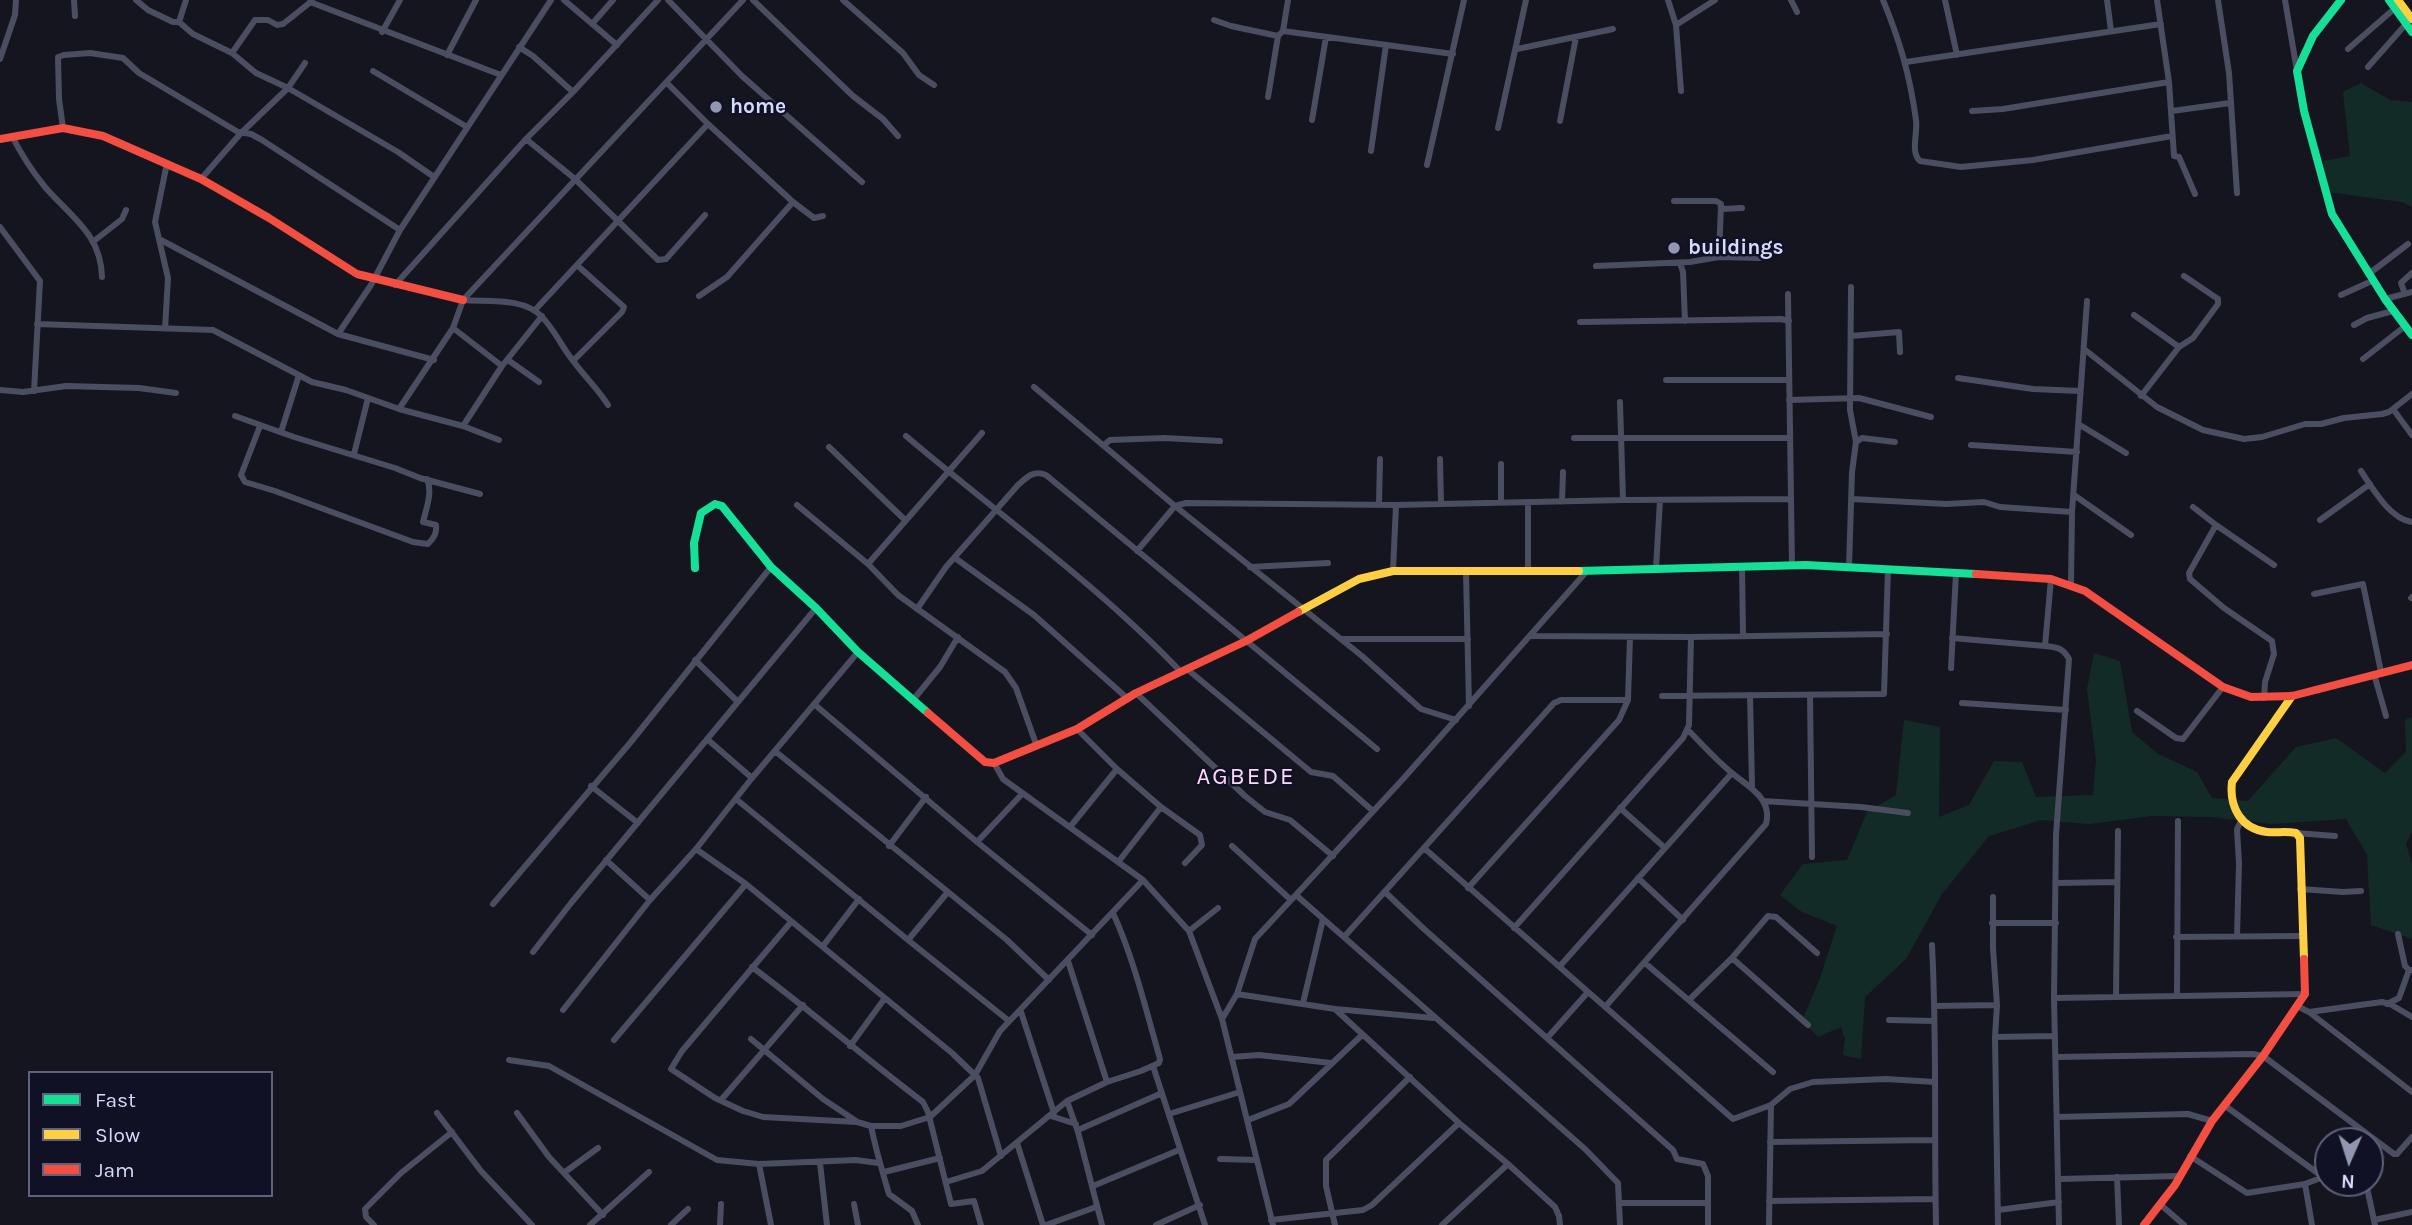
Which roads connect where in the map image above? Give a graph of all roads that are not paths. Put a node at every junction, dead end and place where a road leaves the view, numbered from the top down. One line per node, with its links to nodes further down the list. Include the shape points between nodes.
1 (16, 0): 57 (street)
2 (74, 0): 33 (street)
3 (136, 0): 35 (street)
4 (186, 0): 35 (street)
5 (400, 0): 42 (street)
6 (476, 0): 55 (street)
7 (551, 0): 50 (street)
8 (564, 0): 37 (street)
9 (613, 0): 37 (street)
10 (658, 0): 48 (street)
11 (668, 0): 47 (street)
12 (743, 0): 47 (street)
13 (753, 0): 82 (street)
14 (843, 0): 66 (street)
15 (1288, 0): 44 (street)
16 (1464, 0): 54 (street)
17 (1526, 0): 51 (street)
18 (1668, 0): 39 (street)
19 (1715, 0): 39 (street)
20 (1791, 0): 32 (street)
21 (1883, 0): 58 (street)
22 (1945, 0): 56 (street)
23 (2107, 0): 41 (street)
24 (2157, 0): 38 (street)
25 (2218, 0): 71 (street)
26 (2285, 0): 62 (street)
27 (2340, 0): 62 (street, via 2313,36)
28 (2389, 0): 30 (street)
29 (311, 1): 42 (street); 53 (street, via 280,25 255,20)
30 (2396, 4): 31 (street); 36 (street); 52 (street)
31 (2408, 8): 36 (street)
32 (1797, 12)
33 (75, 16)
34 (1214, 20): 44 (street)
35 (179, 22): 53 (street)
36 (2409, 22): 43 (street); 60 (street)
37 (592, 24): 48 (street)
38 (2161, 24): 41 (street); 64 (street)
39 (1676, 25): 68 (street)
40 (1613, 29): 46 (street)
41 (2111, 31): 56 (street)
42 (383, 32): 55 (street)
43 (2412, 32)
44 (1280, 34): 45 (street); 70 (street)
45 (1326, 37): 49 (street); 74 (street)
46 (1576, 37): 51 (street); 75 (street)
47 (706, 39): 65 (street); 92 (street)
48 (617, 45): 69 (street)
49 (1386, 45): 54 (street); 86 (street)
50 (519, 47): 63 (street); 69 (street)
51 (1517, 49): 79 (street)
52 (2348, 49)
53 (232, 53): 67 (street, via 256,73)
54 (1453, 54): 88 (street)
55 (447, 55): 63 (street)
56 (1957, 55): 58 (street)
57 (0, 59)
58 (1906, 62): 83 (street, via 1917,122 1915,154 1920,161 1961,167 2033,160)
59 (305, 63): 67 (street)
60 (2368, 67)
61 (373, 71): 77 (street)
62 (2297, 71): 117 (street, via 2335,221)
63 (500, 75): 77 (street)
64 (2169, 82): 72 (street); 73 (street)
65 (667, 83): 76 (street); 91 (street)
66 (934, 85)
67 (288, 88): 80 (street); 89 (street)
68 (1681, 91)
69 (573, 92): 85 (street)
70 (1268, 97)
71 (2230, 103): 73 (street); 93 (street)
72 (1972, 111)
73 (2172, 111): 83 (street)
74 (1312, 120)
75 (1560, 121)
76 (708, 124): 96 (street); 102 (street)
77 (467, 127): 89 (street)
78 (63, 128): 80 (street, via 57,59 90,53 126,59 139,73); 81 (street); 87 (street, via 103,136)
79 (1498, 128)
80 (241, 134): 90 (street); 104 (street, via 261,140)
81 (12, 136): 84 (street); 105 (street, via 46,188)
82 (898, 136)
83 (2172, 136): 94 (street, via 2174,156 2179,157)
84 (0, 139)
85 (526, 139): 91 (street); 120 (street)
86 (1371, 151)
87 (167, 163): 90 (street); 106 (street, via 155,222)
88 (1427, 165)
89 (434, 177): 104 (street)
90 (201, 179): 119 (street, via 343,267)
91 (575, 179): 102 (street); 127 (street)
92 (862, 182)
93 (2237, 193)
94 (2195, 194)
95 (1674, 201): 98 (street, via 1716,201)
96 (793, 202): 101 (street, via 814,218); 125 (street, via 727,277)
97 (1742, 208): 98 (street)
98 (1722, 209): 108 (street)
99 (126, 210): 105 (street, via 122,219)
100 (705, 215): 102 (street, via 662,260)
101 (823, 216)
102 (618, 220): 112 (street)
103 (0, 227): 136 (street, via 40,281)
104 (400, 230): 119 (street)
105 (94, 240): 118 (street)
106 (161, 240): 139 (street, via 167,278); 141 (street)
107 (2408, 244): 117 (street)
108 (1719, 257): 109 (street); 110 (street)
109 (1760, 258)
110 (1689, 262): 111 (street); 114 (street)
111 (1680, 263): 113 (street); 114 (street)
112 (578, 266): 129 (street); 149 (street, via 624,307)
113 (1596, 266)
114 (1684, 272): 133 (street)
115 (2412, 272): 122 (street, via 2401,283)
116 (2184, 276): 143 (street, via 2218,299 2218,304 2193,338)
117 (2372, 276): 124 (street); 126 (street)
118 (102, 277)
119 (373, 279): 120 (street); 141 (street)
120 (395, 285): 127 (street)
121 (1851, 287): 142 (street)
122 (2408, 293): 126 (street)
123 (1788, 294): 134 (street)
124 (2340, 295)
125 (699, 296)
126 (2385, 299): 130 (street)
127 (463, 300): 129 (street, via 511,303); 138 (street)
128 (2087, 301): 144 (street)
129 (535, 310): 132 (street)
130 (2393, 311): 137 (street); 140 (street)
131 (2134, 315): 143 (street)
132 (542, 316): 148 (street); 149 (street)
133 (1685, 321): 134 (street); 135 (street)
134 (1789, 321): 154 (street)
135 (1580, 322)
136 (37, 324): 139 (street); 158 (street)
137 (2354, 325)
138 (453, 328): 146 (street); 150 (street)
139 (165, 329): 151 (street, via 213,330)
140 (2409, 331): 147 (street)
141 (338, 334): 146 (street)
142 (1851, 336): 145 (street, via 1899,332); 164 (street)
143 (2179, 347): 162 (street)
144 (2084, 349): 159 (street); 162 (street)
145 (1900, 352)
146 (434, 359): 168 (street)
147 (2363, 359)
148 (508, 360): 150 (street); 155 (street)
149 (573, 361): 167 (street)
150 (502, 366): 174 (street)
151 (299, 375): 163 (street); 175 (street)
152 (1958, 378): 159 (street)
153 (1667, 380): 154 (street)
154 (1789, 380): 165 (street)
155 (539, 382)
156 (1034, 387): 186 (street)
157 (0, 390): 158 (street)
158 (34, 391): 160 (street, via 66,386)
159 (2080, 391): 172 (street)
160 (176, 393)
161 (2412, 394): 169 (street)
162 (2141, 396): 169 (street, via 2189,424 2244,439)
163 (368, 398): 168 (street); 191 (street)
164 (1851, 398): 165 (street); 171 (street); 184 (street)
165 (1789, 400): 180 (street)
166 (1620, 402): 182 (street)
167 (608, 405)
168 (399, 409): 174 (street)
169 (2393, 409): 177 (street)
170 (236, 416): 173 (street)
171 (1931, 417)
172 (2080, 425): 189 (street); 190 (street)
173 (260, 426): 175 (street); 198 (street, via 242,475 245,482 428,544 436,525 423,522 430,488)
174 (463, 426): 181 (street)
175 (281, 432): 191 (street)
176 (982, 433): 196 (street)
177 (2412, 435)
178 (906, 436): 196 (street)
179 (1574, 438): 182 (street)
180 (1790, 438): 182 (street); 203 (street)
181 (499, 440)
182 (1622, 440): 202 (street)
183 (1220, 441): 186 (street, via 1110,440)
184 (1856, 442): 185 (street, via 1862,438); 204 (street)
185 (1895, 442)
186 (1104, 445): 213 (street)
187 (1970, 445): 189 (street)
188 (829, 447): 217 (street)
189 (2077, 452): 201 (street)
190 (2126, 453)
191 (354, 454): 198 (street)
192 (1380, 459): 209 (street)
193 (1440, 459): 210 (street)
194 (1501, 464): 207 (street)
195 (2361, 471): 199 (street)
196 (948, 472): 215 (street); 217 (street)
197 (1563, 472): 206 (street)
198 (427, 479): 200 (street)
199 (2370, 484): 218 (street); 219 (street, via 2393,512)
200 (480, 494)
201 (2074, 495): 216 (street); 221 (street)
202 (1623, 499): 205 (street); 206 (street)
203 (1790, 499): 205 (street); 228 (street)
204 (1852, 499): 216 (street, via 1984,502); 231 (street)
205 (1660, 500): 233 (street)
206 (1562, 502): 208 (street)
207 (1501, 503): 208 (street); 210 (street)
208 (1528, 503): 238 (street)
209 (1379, 504): 212 (street); 213 (street)
210 (1441, 504): 212 (street)
211 (797, 505): 225 (street)
212 (1396, 505): 235 (street)
213 (1175, 506): 222 (street); 230 (street)
214 (2193, 507): 220 (street)
215 (997, 511): 222 (street, via 1028,476 1039,472); 223 (street); 261 (street, via 1088,583)
216 (2072, 512): 241 (street)
217 (905, 520): 225 (street)
218 (2320, 520)
219 (2412, 522)
220 (2216, 525): 226 (street); 270 (street, via 2189,573 2190,579 2272,641 2274,654)
221 (2131, 535)
222 (1137, 551): 255 (street)
223 (955, 558): 244 (street); 271 (street, via 1034,615)
224 (1328, 563): 230 (street)
225 (868, 564): 244 (street)
226 (2274, 565)
227 (1742, 566): 228 (street); 233 (street); 247 (street)
228 (1792, 566): 231 (street)
229 (771, 567): 232 (street, via 730,514 715,504 702,513 697,525); 243 (street); 258 (street)
230 (1250, 567): 245 (street)
231 (1849, 567): 234 (street)
232 (695, 568)
233 (1656, 568): 236 (street)
234 (1888, 569): 239 (street); 246 (street)
235 (1393, 571): 237 (street); 245 (street, via 1359,579)
236 (1587, 571): 238 (street); 248 (street)
237 (1466, 572): 238 (street); 254 (street)
238 (1528, 572)
239 (1956, 572): 240 (street); 252 (street)
240 (2051, 579): 241 (street); 256 (street)
241 (2071, 585): 263 (street)
242 (2315, 594): 262 (street, via 2363,584)
243 (816, 608): 257 (street); 274 (street)
244 (917, 608): 249 (street)
245 (1303, 610): 253 (street); 255 (street)
246 (1886, 634): 247 (street); 266 (street, via 1884,694)
247 (1743, 635): 250 (street)
248 (1531, 636): 251 (street); 277 (street)
249 (958, 637): 272 (street); 285 (street, via 1012,680)
250 (1691, 637): 251 (street); 268 (street)
251 (1630, 638): 273 (street)
252 (1952, 638): 256 (street); 260 (street)
253 (1341, 639): 254 (street); 281 (street, via 1422,709)
254 (1468, 639): 277 (street)
255 (1246, 641): 261 (street); 286 (street)
256 (2045, 646): 278 (street, via 2058,648 2069,659)
257 (858, 652): 272 (street); 276 (street)
258 (695, 660): 274 (street); 292 (street)
259 (2412, 665): 262 (street)
260 (1951, 668)
261 (1184, 671): 264 (street); 301 (street, via 1311,772 1333,776)
262 (2377, 673): 269 (street); 280 (street)
263 (2223, 687): 270 (street); 279 (street, via 2183,739)
264 (1136, 693): 271 (street); 316 (street, via 1228,782 1265,811 1290,820)
265 (1750, 695): 266 (street); 268 (street); 293 (street)
266 (1810, 695): 298 (street)
267 (1662, 696): 268 (street)
268 (1691, 696): 283 (street)
269 (2292, 696): 270 (street); 304 (street, via 2232,782 2233,802)
270 (2264, 698)
271 (1128, 699): 282 (street)
272 (913, 700): 288 (street, via 975,757)
273 (1628, 700): 313 (street, via 1554,703); 326 (street, via 1616,724)
274 (738, 702): 284 (street)
275 (1962, 703): 278 (street)
276 (814, 704): 287 (street); 295 (street)
277 (1469, 706): 281 (street)
278 (2066, 710): 323 (street)
279 (2137, 711)
280 (2386, 716)
281 (1456, 720): 301 (street)
282 (1077, 729): 285 (street); 289 (street)
283 (1688, 730): 290 (street); 300 (street)
284 (707, 738): 291 (street); 305 (street)
285 (1036, 744): 288 (street)
286 (1377, 749)
287 (775, 751): 291 (street); 311 (street)
288 (994, 763): 294 (street, via 1003,779)
289 (1117, 769): 299 (street); 306 (street)
290 (1732, 773): 293 (street); 314 (street)
291 (752, 778): 296 (street)
292 (592, 786): 305 (street); 335 (street)
293 (1752, 786): 297 (street)
294 (1022, 794): 306 (street); 310 (street)
295 (926, 797): 310 (street); 311 (street)
296 (736, 799): 315 (street); 333 (street)
297 (1763, 802): 298 (street); 339 (street, via 1766,824)
298 (1812, 804): 302 (street); 317 (street)
299 (1161, 807): 319 (street); 320 (street, via 1202,838 1202,845)
300 (1620, 808): 314 (street); 343 (street)
301 (1373, 811): 316 (street)
302 (1908, 813)
303 (2178, 821): 350 (street)
304 (2241, 821): 308 (street, via 2253,830); 347 (street, via 2237,829)
305 (638, 823): 318 (street)
306 (1070, 827): 319 (street)
307 (2118, 831): 324 (street)
308 (2296, 833): 309 (street); 327 (street, via 2301,845)
309 (2335, 836)
310 (977, 842): 346 (street)
311 (889, 846): 330 (street)
312 (1232, 846): 331 (street)
313 (1424, 848): 326 (street); 329 (street)
314 (1665, 848): 321 (street)
315 (696, 849): 325 (street); 334 (street)
316 (1333, 856): 331 (street)
317 (1812, 857)
318 (606, 860): 334 (street); 354 (street)
319 (1119, 861): 322 (street)
320 (1185, 863)
321 (1637, 878): 339 (street); 359 (street)
322 (1143, 880): 337 (street); 344 (street)
323 (2056, 883): 324 (street); 342 (street)
324 (2118, 883): 367 (street)
325 (746, 884): 340 (street); 393 (street)
326 (1468, 888): 343 (street)
327 (2301, 889): 328 (street); 348 (street)
328 (2361, 891)
329 (1385, 892): 349 (street); 391 (street)
330 (947, 893): 351 (street); 362 (street)
331 (1294, 897): 338 (street); 364 (street, via 1255,939)
332 (1993, 897): 341 (street)
333 (859, 899): 351 (street); 352 (street)
334 (650, 900): 379 (street)
335 (493, 904)
336 (1218, 908): 344 (street)
337 (1113, 913): 346 (street); 402 (street, via 1160,1059)
338 (1323, 919): 349 (street); 371 (street)
339 (1683, 920): 358 (street)
340 (791, 922): 352 (street); 360 (street)
341 (1992, 923): 342 (street); 374 (street)
342 (2056, 923): 369 (street)
343 (1514, 928): 359 (street)
344 (1189, 931): 384 (street)
345 (2398, 934): 361 (street, via 2405,966)
346 (1092, 935): 357 (street)
347 (2237, 936): 348 (street); 350 (street)
348 (2302, 936): 365 (street)
349 (1344, 937): 383 (street)
350 (2176, 937): 366 (street)
351 (908, 940): 386 (street)
352 (823, 946): 368 (street)
353 (1932, 946): 375 (street)
354 (533, 952)
355 (1817, 953): 356 (street, via 1771,915)
356 (1732, 958): 370 (street); 388 (street)
357 (1068, 961): 362 (street); 406 (street)
358 (1645, 963): 370 (street); 377 (street)
359 (1560, 966): 363 (street)
360 (752, 967): 373 (street); 411 (street, via 671,1068)
361 (2411, 970): 372 (street, via 2399,998)
362 (1049, 980): 380 (street)
363 (1588, 992): 377 (street); 391 (street)
364 (1237, 994): 371 (street); 384 (street)
365 (2305, 994): 366 (street); 376 (street)
366 (2177, 996): 367 (street)
367 (2116, 997): 369 (street)
368 (885, 998): 395 (street); 404 (street)
369 (2054, 998): 390 (street)
370 (1689, 1000): 403 (street)
371 (1303, 1003): 378 (street)
372 (2387, 1004): 381 (street); 382 (street)
373 (803, 1005): 395 (street); 396 (street)
374 (1997, 1005): 375 (street); 392 (street)
375 (1935, 1006): 387 (street)
376 (2297, 1006): 381 (street); 397 (street)
377 (1605, 1007): 413 (street, via 1733,1119)
378 (1335, 1009): 383 (street); 389 (street)
379 (563, 1010)
380 (1021, 1012): 386 (street); 417 (street)
381 (2309, 1012): 409 (street)
382 (2412, 1017)
383 (1434, 1018): 458 (street, via 1585,1149 1618,1183)
384 (1222, 1019): 398 (street)
385 (1889, 1020): 387 (street)
386 (1009, 1021): 404 (street)
387 (1934, 1021): 407 (street)
388 (1808, 1025)
389 (1362, 1035): 401 (street); 405 (street)
390 (2055, 1036): 392 (street); 399 (street)
391 (1548, 1037): 459 (street, via 1674,1150 1677,1159 1703,1164)
392 (1995, 1037): 466 (street)
393 (614, 1040)
394 (751, 1040): 396 (street)
395 (850, 1046): 419 (street, via 923,1102)
396 (764, 1049): 411 (street); 423 (street)
397 (2263, 1056): 399 (street); 414 (street); 428 (street, via 2394,1154)
398 (1232, 1057): 401 (street, via 1259,1055); 408 (street)
399 (2056, 1057): 420 (street)
400 (509, 1060): 441 (street, via 549,1066 717,1160)
401 (1331, 1063): 421 (street, via 1289,1104)
402 (1153, 1066): 406 (street); 410 (street)
403 (1773, 1072)
404 (975, 1075): 419 (street); 434 (street)
405 (1410, 1077): 424 (street); 467 (street, via 1326,1160)
406 (1107, 1082): 412 (street)
407 (1935, 1082): 413 (street, via 1813,1082 1790,1089); 429 (street)
408 (1241, 1092): 418 (street); 421 (street)
409 (2412, 1092)
410 (1162, 1093): 418 (street); 426 (street)
411 (721, 1100): 423 (street, via 763,1117)
412 (1067, 1101): 417 (street); 426 (street)
413 (1772, 1105): 430 (street)
414 (2224, 1105): 422 (street); 443 (street)
415 (437, 1113): 427 (street)
416 (517, 1114): 444 (street)
417 (1053, 1114): 426 (street); 431 (street)
418 (1169, 1114): 433 (street)
419 (930, 1117): 425 (street, via 901,1126); 436 (street)
420 (2057, 1117): 422 (street, via 2188,1114); 449 (street)
421 (1248, 1120): 438 (street)
422 (2212, 1121): 435 (street)
423 (857, 1122): 425 (street)
424 (1459, 1123): 442 (street); 467 (street, via 1372,1205)
425 (871, 1126): 440 (street)
426 (1077, 1127): 453 (street)
427 (452, 1132): 472 (street, via 365,1209); 473 (street)
428 (2412, 1137)
429 (1933, 1140): 430 (street); 455 (street)
430 (1770, 1142): 456 (street)
431 (1017, 1143): 434 (street); 482 (street)
432 (598, 1148): 444 (street)
433 (1179, 1150): 453 (street); 462 (street)
434 (1001, 1156): 450 (street, via 982,1171)
435 (2190, 1156): 448 (street); 452 (street, via 2247,1193)
436 (940, 1158): 446 (street); 450 (street)
437 (1220, 1159): 438 (street)
438 (1257, 1160): 470 (street)
439 (820, 1163): 440 (street); 441 (street); 478 (street)
440 (878, 1163): 446 (street)
441 (759, 1164): 477 (street)
442 (1508, 1164): 487 (street); 488 (street, via 1555,1207)
443 (2314, 1169)
444 (565, 1172): 469 (street)
445 (649, 1172): 469 (street)
446 (884, 1172): 480 (street, via 889,1194 912,1211)
447 (2117, 1177): 448 (street); 449 (street); 495 (street)
448 (2179, 1177): 463 (street)
449 (2059, 1179): 457 (street)
450 (946, 1181): 481 (street, via 951,1204 974,1201)
451 (2314, 1181): 452 (street)
452 (2305, 1184): 498 (street)
453 (1093, 1186): 464 (street)
454 (2370, 1197): 471 (street)
455 (1935, 1199): 456 (street); 492 (street)
456 (1769, 1201): 491 (street)
457 (2059, 1202): 466 (street); 494 (street)
458 (1620, 1203): 459 (street); 489 (street)
459 (1708, 1203): 490 (street)
460 (721, 1204): 476 (street)
461 (854, 1204): 479 (street)
462 (1200, 1205): 484 (street); 485 (street)
463 (2161, 1205): 496 (street); 497 (street)
464 (1096, 1207): 482 (street); 483 (street)
465 (688, 1209): 475 (street)
466 (1998, 1210): 493 (street)
467 (1332, 1212): 470 (street); 486 (street)
468 (2412, 1212): 471 (street)
469 (603, 1214): 474 (street)
470 (1272, 1222)
471 (2374, 1222)
472 (374, 1225)
473 (532, 1225)
474 (590, 1225)
475 (671, 1225)
476 (720, 1225)
477 (771, 1225)
478 (827, 1225)
479 (858, 1225)
480 (918, 1225)
481 (981, 1225)
482 (1045, 1225)
483 (1102, 1225)
484 (1156, 1225)
485 (1205, 1225)
486 (1335, 1225)
487 (1442, 1225)
488 (1560, 1225)
489 (1620, 1225)
490 (1708, 1225)
491 (1769, 1225)
492 (1936, 1225)
493 (1998, 1225)
494 (2059, 1225)
495 (2119, 1225)
496 (2144, 1225)
497 (2183, 1225)
498 (2312, 1225)

